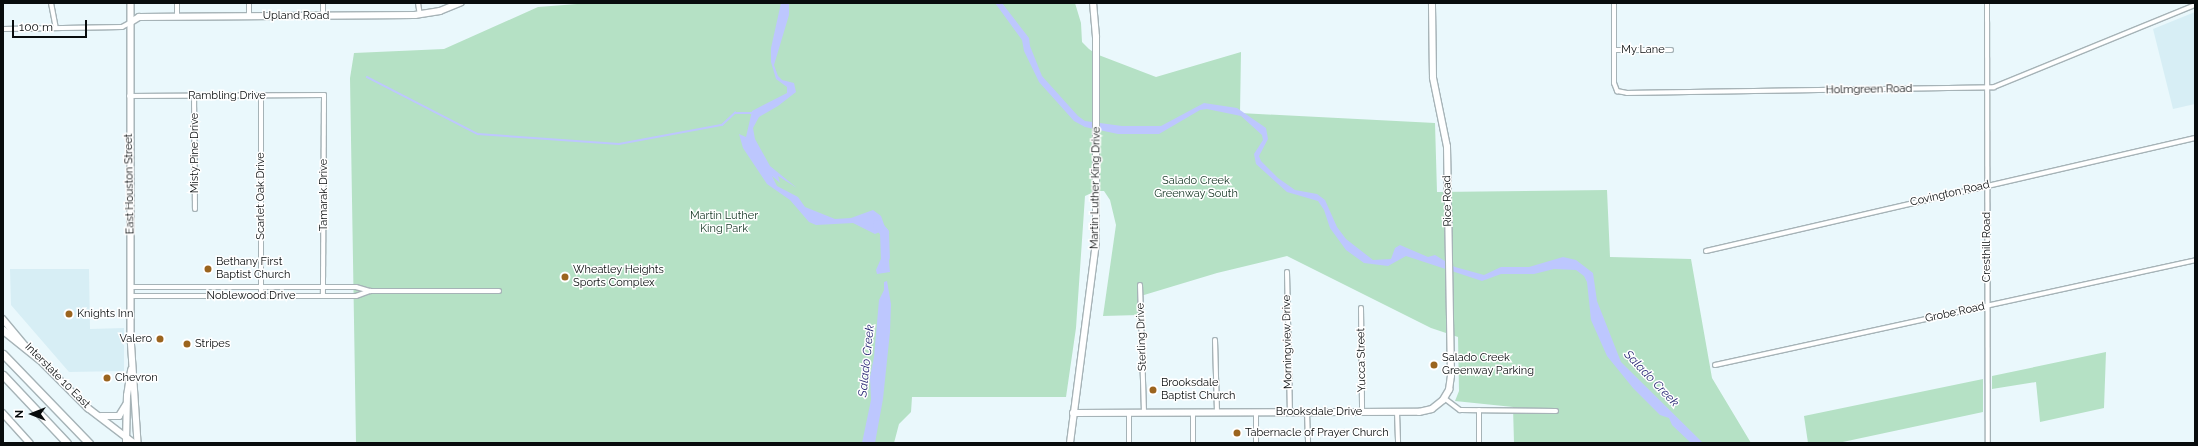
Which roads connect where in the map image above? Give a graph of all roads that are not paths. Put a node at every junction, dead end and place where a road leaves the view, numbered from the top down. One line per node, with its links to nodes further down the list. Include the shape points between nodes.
1 (51, 3): 19 (street)
2 (131, 3): 17 (main road, East Houston Street)
3 (177, 3): 14 (street)
4 (249, 3): 15 (street)
5 (323, 3): 16 (street)
6 (418, 3): 13 (street)
7 (460, 3): 13 (main road, Upland Road)
8 (1093, 3): 61 (main road, Martin Luther King Drive, via 1096,43 1096,244)
9 (1432, 3): 52 (main road, Rice Road, via 1431,59 1446,137 1448,195 1451,384)
10 (1614, 3): 20 (street, Holmgreen Road)
11 (1987, 3): 22 (street, Cresthill Road)
12 (2195, 5): 22 (street, Holmgreen Road, via 1998,86)
13 (420, 15): 16 (main road, Upland Road)
14 (177, 16): 15 (main road, Upland Road); 17 (main road, Upland Road, via 139,17)
15 (249, 16): 16 (main road, Upland Road)
16 (323, 16)
17 (131, 22): 19 (street, via 122,27); 24 (main road, East Houston Street)
18 (3, 28): 19 (street)
19 (56, 28)
20 (1614, 50): 21 (street, My Lane); 22 (street, Holmgreen Road, via 1615,87 1622,93)
21 (1671, 50)
22 (1987, 88): 28 (street, Cresthill Road)
23 (324, 95): 26 (street, Rambling Drive); 36 (street, Tamarak Drive)
24 (129, 96): 25 (street, Rambling Drive); 34 (main road, East Houston Street)
25 (194, 96): 26 (street, Rambling Drive); 29 (street, Misty Pine Drive)
26 (261, 96): 35 (street, Scarlet Oak Drive)
27 (2195, 138): 28 (street, Covington Road)
28 (1987, 186): 30 (street, Covington Road); 42 (street, Cresthill Road)
29 (195, 209)
30 (1706, 251)
31 (2195, 260): 42 (street, Grobe Road)
32 (1287, 272): 66 (street, Morningview Drive)
33 (1140, 285): 63 (street, Sterling Drive)
34 (131, 287): 35 (street, Noblewood Drive); 39 (main road, East Houston Street)
35 (261, 287): 36 (street, Noblewood Drive); 40 (street, Scarlet Oak Drive)
36 (324, 287): 37 (street, Noblewood Drive, via 356,287); 41 (street, Tamarak Drive)
37 (370, 291): 38 (street, Noblewood Drive); 41 (street, Noblewood Drive, via 356,296)
38 (499, 291)
39 (131, 296): 40 (street, Noblewood Drive); 49 (main road, East Houston Street)
40 (261, 296): 41 (street, Noblewood Drive)
41 (323, 296)
42 (1987, 306): 50 (street, Grobe Road); 84 (street, Cresthill Road)
43 (1361, 308): 57 (street, Yucca Street)
44 (3, 319): 48 (main road, Interstate 10 East)
45 (3, 330): 48 (highway)
46 (1215, 340): 65 (street)
47 (3, 354): 73 (highway)
48 (39, 359): 67 (main road, Interstate 10 East, via 57,380)
49 (132, 365): 53 (main road, East Houston Street); 76 (main road, East Houston Street, via 137,394)
50 (1715, 365)
51 (3, 375): 72 (highway)
52 (1444, 398): 54 (street, via 1460,410); 58 (main road, Brooksdale Drive, via 1424,411)
53 (127, 403): 67 (main road, via 119,416); 70 (main road, East Houston Street)
54 (1479, 410): 59 (street); 83 (street)
55 (1256, 412): 65 (main road, Brooksdale Drive); 66 (main road, Brooksdale Drive); 80 (street)
56 (1308, 412): 57 (main road, Brooksdale Drive); 66 (main road, Brooksdale Drive); 81 (street)
57 (1362, 412): 58 (main road, Brooksdale Drive)
58 (1397, 412): 82 (street)
59 (1556, 412)
60 (3, 413): 69 (main road)
61 (1073, 413): 62 (main road, Brooksdale Drive); 77 (main road, Martin Luther King Drive)
62 (1129, 413): 63 (main road, Brooksdale Drive); 78 (street)
63 (1144, 413): 64 (main road, Brooksdale Drive)
64 (1192, 413): 65 (main road, Brooksdale Drive); 79 (street)
65 (1217, 413)
66 (1290, 413)
67 (100, 416): 70 (main road, Interstate 10 East)
68 (3, 419): 69 (main road)
69 (12, 423): 71 (main road)
70 (126, 436): 74 (main road, East Houston Street); 75 (main road, Interstate 10 East)
71 (30, 443)
72 (67, 443)
73 (89, 443)
74 (126, 443)
75 (134, 443)
76 (138, 443)
77 (1070, 443)
78 (1129, 443)
79 (1193, 443)
80 (1256, 443)
81 (1308, 443)
82 (1398, 443)
83 (1479, 443)
84 (1988, 443)

